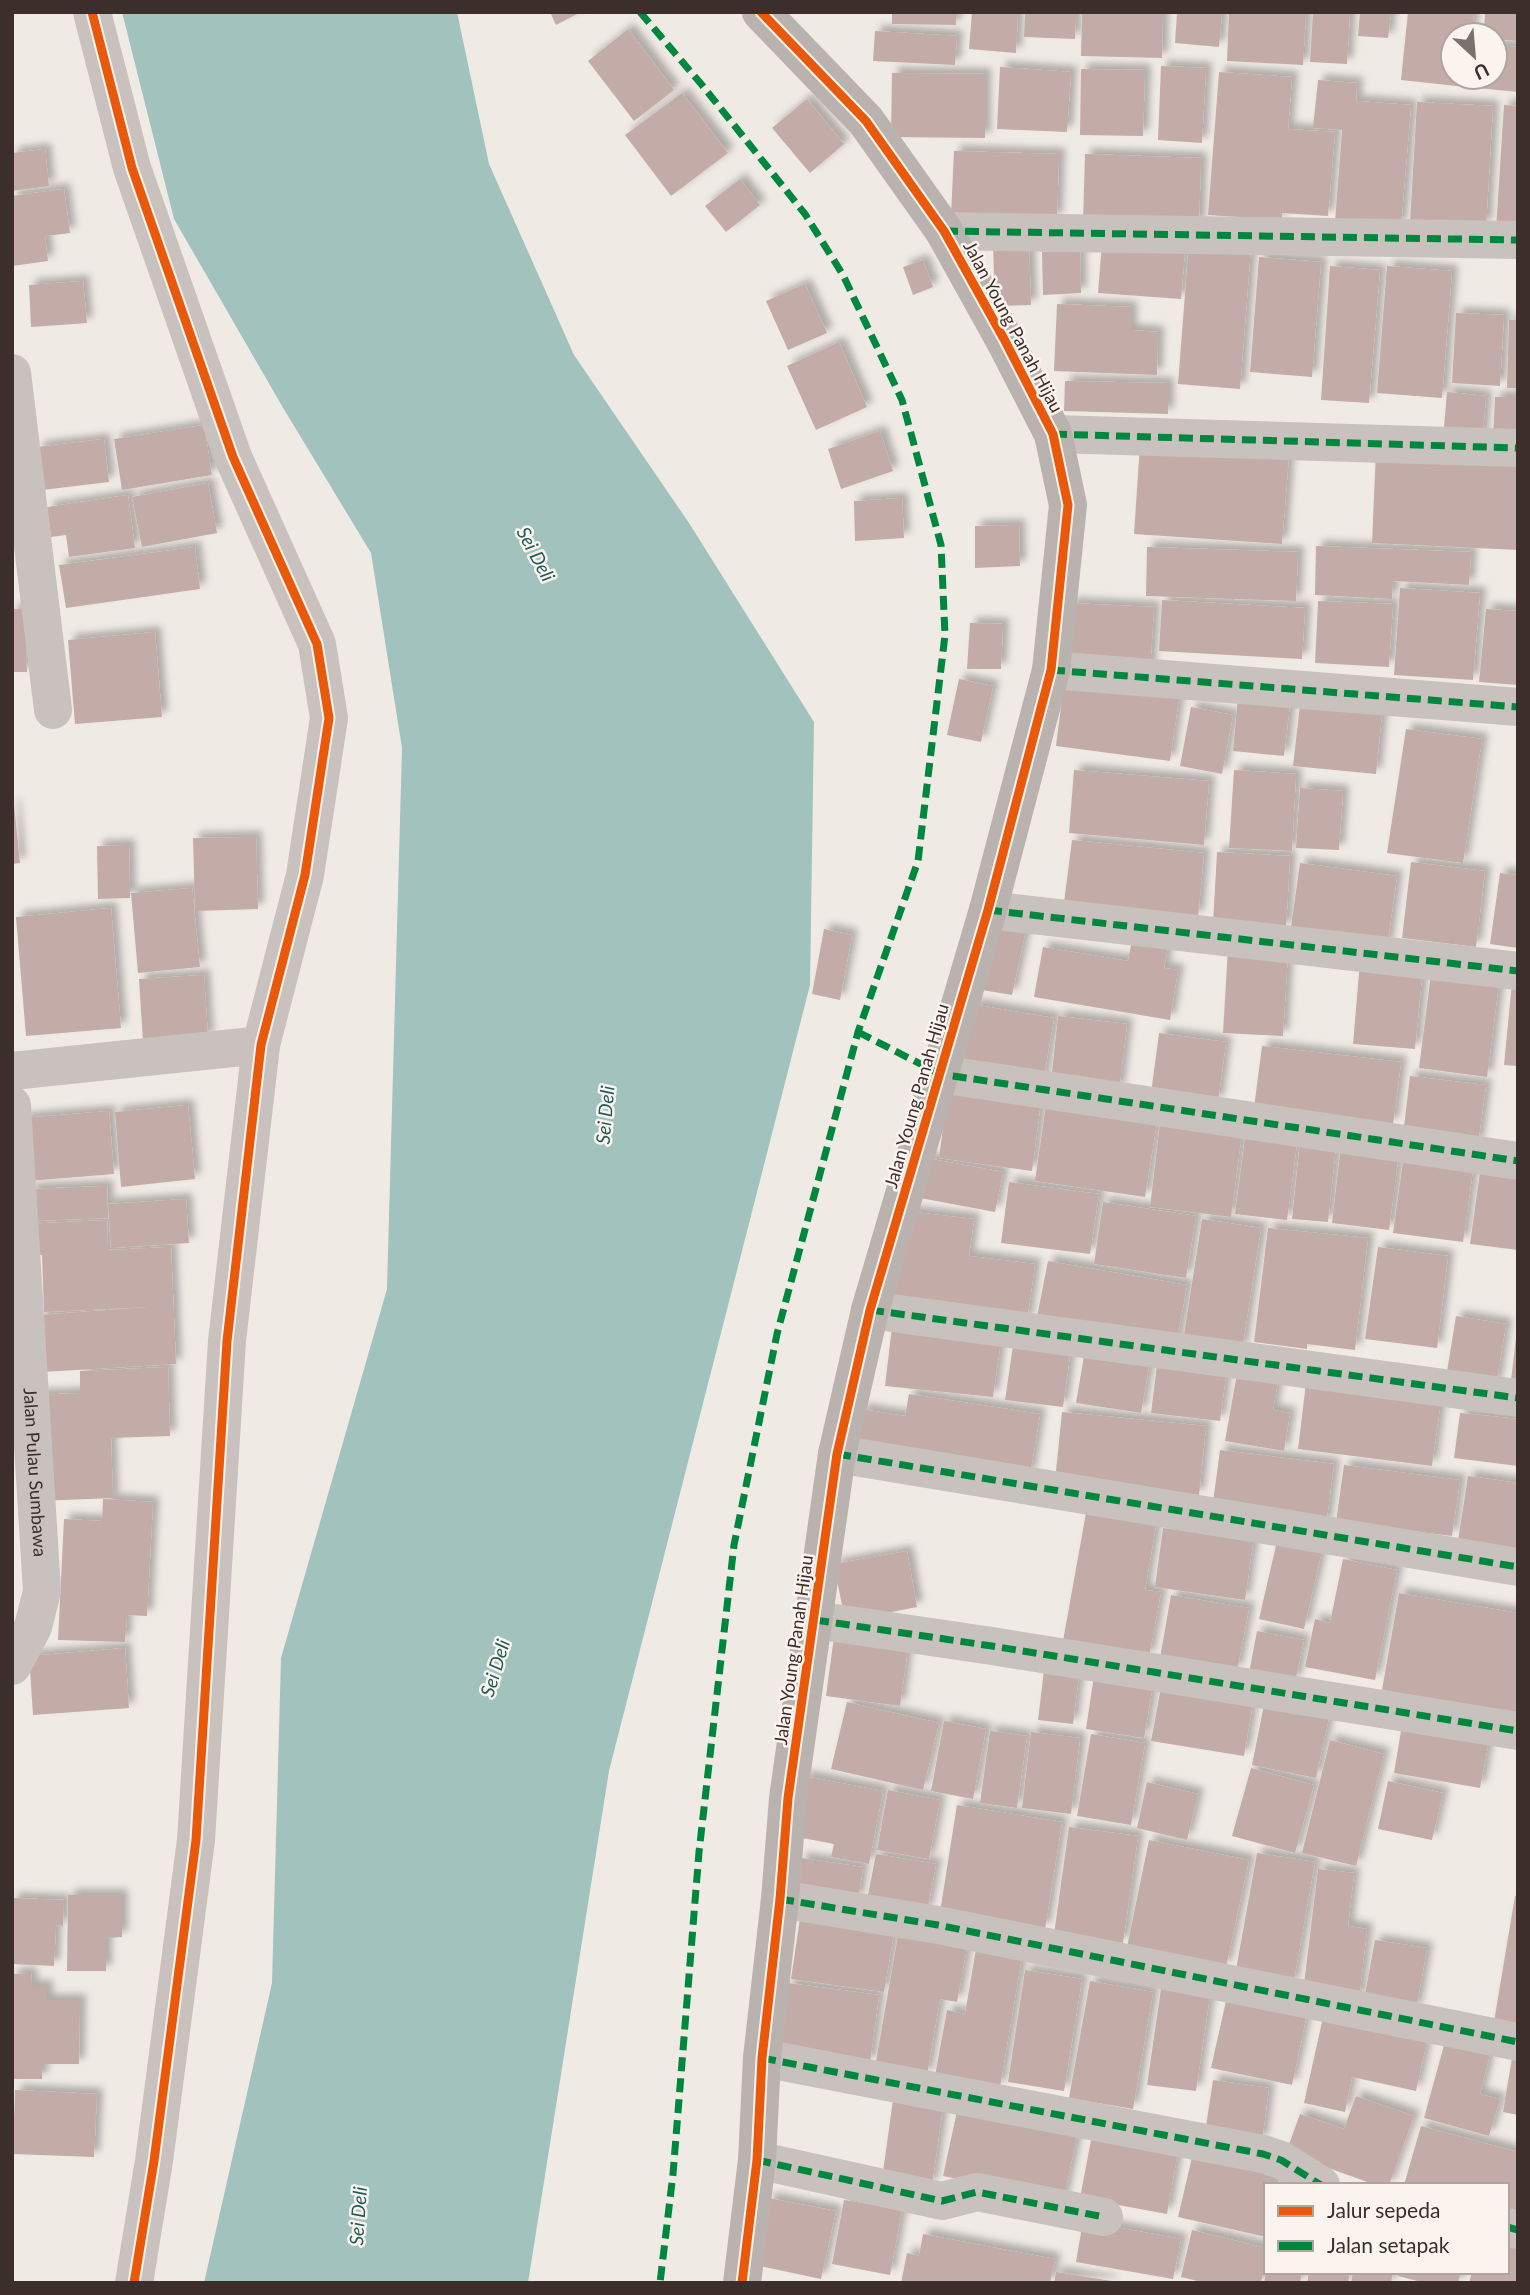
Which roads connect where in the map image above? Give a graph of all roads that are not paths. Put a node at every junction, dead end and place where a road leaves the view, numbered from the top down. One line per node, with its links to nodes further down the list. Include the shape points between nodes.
1 (92, 12): 14 (street, via 132,168 233,457 317,644 329,718 305,875)
2 (761, 12): 3 (street, Jalan Young Panah Hijau, via 866,121)
3 (944, 231): 4 (street); 6 (street, Jalan Young Panah Hijau)
4 (1518, 240)
5 (12, 373): 8 (street)
6 (1053, 434): 7 (street); 9 (street, Jalan Young Panah Hijau, via 1068,505)
7 (1518, 448)
8 (25, 571): 11 (street)
9 (1051, 670): 10 (street); 12 (street, Jalan Young Panah Hijau)
10 (1518, 707)
11 (53, 710)
12 (988, 910): 13 (street); 16 (street, Jalan Young Panah Hijau)
13 (1518, 971)
14 (261, 1045): 15 (street); 32 (street, via 227,1341 196,1840 155,2161)
15 (12, 1071)
16 (940, 1074): 18 (street); 19 (street, Jalan Young Panah Hijau)
17 (12, 1105): 24 (street, Jalan Pulau Sumbawa, via 41,1591 33,1626)
18 (1518, 1161)
19 (870, 1310): 20 (street); 21 (street, Jalan Young Panah Hijau)
20 (1518, 1398)
21 (837, 1454): 22 (street); 23 (street, Jalan Young Panah Hijau)
22 (1518, 1567)
23 (814, 1620): 25 (street); 26 (street, Jalan Young Panah Hijau, via 788,1798)
24 (12, 1666)
25 (1518, 1731)
26 (779, 1899): 27 (street, via 938,1925); 28 (street, Jalan Young Panah Hijau)
27 (1518, 2042)
28 (762, 2058): 29 (street, Jalan Young Panah Hijau); 30 (street, via 1263,2154)
29 (757, 2160): 31 (street, via 942,2201 977,2192); 33 (street, Jalan Young Panah Hijau)
30 (1318, 2183)
31 (1104, 2217)
32 (134, 2283)
33 (742, 2283)

